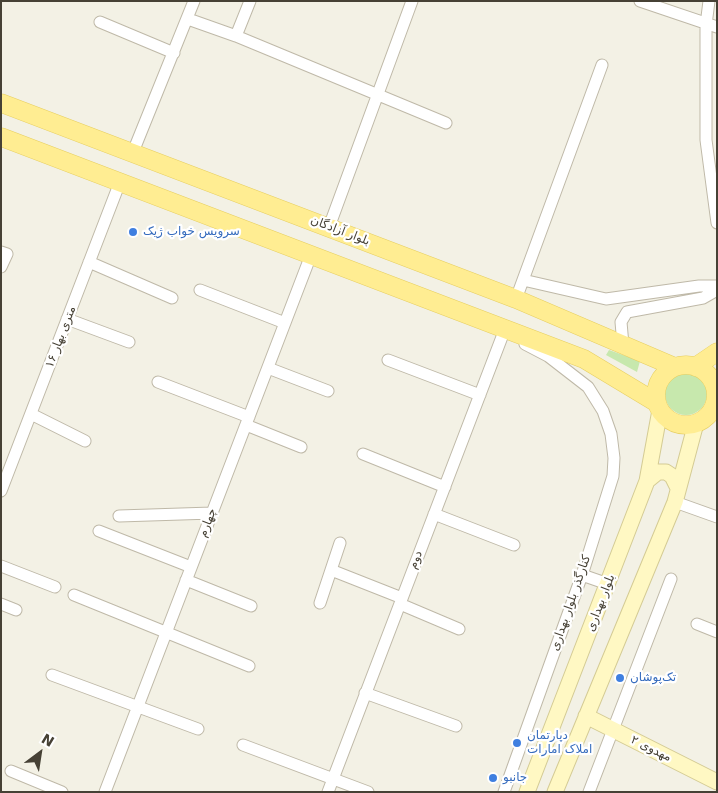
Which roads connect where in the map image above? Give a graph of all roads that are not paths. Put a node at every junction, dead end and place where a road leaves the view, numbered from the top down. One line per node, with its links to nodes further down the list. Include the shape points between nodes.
1 (194, 1): 6 (street)
2 (250, 1): 9 (street)
3 (412, 1): 12 (street)
4 (640, 1): 8 (street)
5 (709, 1): 8 (street)
6 (188, 19): 9 (street); 10 (street)
7 (100, 22): 10 (street)
8 (711, 26): 18 (street, via 706,140)
9 (236, 36): 12 (street)
10 (174, 53): 16 (street)
11 (602, 65): 24 (street)
12 (378, 94): 14 (street); 19 (street)
13 (1, 103): 16 (main road, بلوار آزادگان)
14 (446, 123)
15 (1, 137): 17 (main road)
16 (133, 152): 19 (main road, بلوار آزادگان)
17 (118, 186): 21 (main road); 22 (street, ۱۶ متری بهار)
18 (717, 223)
19 (329, 227): 29 (main road, بلوار آزادگان)
20 (1, 252): 23 (street, via 6,254)
21 (310, 259): 31 (street, چهارم); 32 (main road)
22 (89, 262): 28 (street); 30 (street, ۱۶ متری بهار)
23 (1, 268)
24 (523, 280): 25 (street, via 606,300); 29 (street)
25 (717, 286)
26 (200, 290): 31 (street)
27 (717, 290): 35 (street, via 703,298 627,312 621,322)
28 (172, 298)
29 (516, 299): 33 (main road, بلوار آزادگان)
30 (67, 318): 34 (street); 47 (street, ۱۶ متری بهار)
31 (285, 324): 41 (street, چهارم)
32 (504, 331): 37 (main road); 44 (street, دوم); 67 (street, کنارگذر بلوار بهداری, via 548,356 588,387 603,411 611,434 613,476)
33 (597, 333): 35 (main road, بلوار آزادگان); 37 (main road, via 597,349)
34 (128, 342)
35 (623, 345): 39 (main road, بلوار آزادگان)
36 (717, 352): 40 (main road)
37 (584, 359): 46 (main road)
38 (388, 360): 44 (street)
39 (675, 367): 40 (main road); 46 (main road, via 661,378 656,394)
40 (695, 367): 45 (main road, via 711,379)
41 (268, 368): 43 (street); 48 (street, چهارم)
42 (158, 382): 48 (street)
43 (328, 391)
44 (480, 396): 54 (street, دوم)
45 (716, 398): 49 (main road, via 709,414)
46 (659, 406): 49 (main road, via 665,417 680,424); 53 (main road, بلوار بهداری)
47 (31, 414): 50 (street); 55 (street, ۱۶ متری بهار)
48 (247, 421): 51 (street); 57 (street, چهارم)
49 (696, 423): 56 (main road)
50 (85, 441)
51 (301, 447)
52 (363, 454): 54 (street)
53 (647, 481): 56 (main road, via 658,472 666,472 672,476); 70 (main road, بلوار بهداری)
54 (445, 487): 58 (street, دوم)
55 (1, 491)
56 (676, 495): 60 (street); 86 (main road)
57 (212, 514): 59 (street); 65 (street, چهارم)
58 (434, 514): 63 (street); 73 (street, دوم)
59 (120, 516)
60 (717, 517)
61 (99, 531): 65 (street)
62 (340, 543): 66 (street)
63 (514, 545)
64 (1, 566): 71 (street)
65 (191, 567): 68 (street, چهارم)
66 (331, 570): 73 (street); 75 (street)
67 (582, 575): 70 (street); 98 (street, کنارگذر بلوار بهداری)
68 (186, 580): 76 (street); 80 (street, چهارم)
69 (671, 580): 89 (street)
70 (608, 584): 99 (main road, بلوار بهداری)
71 (55, 587)
72 (74, 595): 80 (street)
73 (401, 601): 79 (street); 84 (street, دوم)
74 (1, 604): 77 (street)
75 (320, 604)
76 (251, 606)
77 (16, 610)
78 (697, 624): 81 (street)
79 (459, 629)
80 (166, 632): 82 (street); 85 (street, چهارم)
81 (717, 632)
82 (249, 666)
83 (52, 675): 85 (street)
84 (365, 693): 87 (street); 92 (street, دوم)
85 (138, 706): 88 (street); 95 (street, چهارم)
86 (586, 716): 89 (main road, مهدوی ۲); 100 (main road)
87 (456, 726)
88 (198, 729)
89 (614, 730): 93 (main road, مهدوی ۲); 101 (street)
90 (243, 745): 92 (street)
91 (11, 771): 94 (street)
92 (333, 778): 96 (street, دوم); 97 (street)
93 (717, 782)
94 (62, 792)
95 (105, 792)
96 (328, 792)
97 (368, 792)
98 (504, 792)
99 (527, 792)
100 (555, 792)
101 (589, 792)

